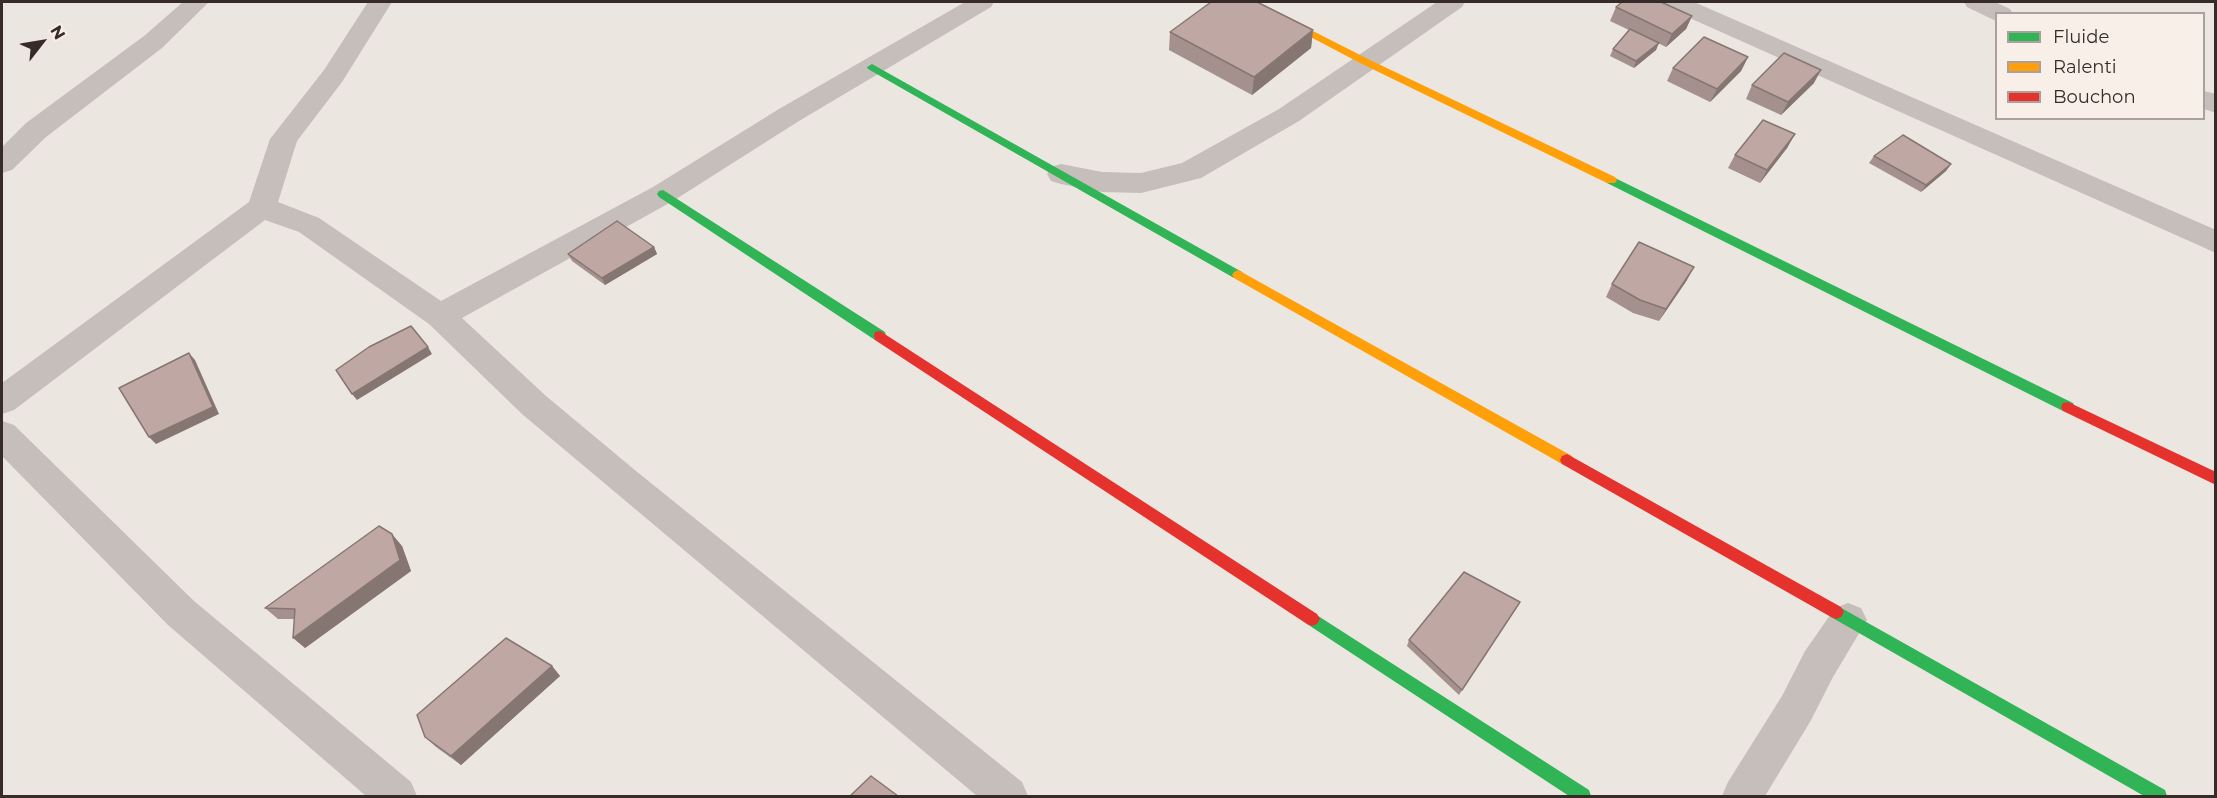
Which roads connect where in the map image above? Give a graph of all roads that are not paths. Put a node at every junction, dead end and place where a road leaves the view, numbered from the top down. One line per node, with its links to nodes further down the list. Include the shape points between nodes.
1 (197, 2): 11 (street, via 153,42 36,130)
2 (380, 2): 14 (street, via 333,76 284,139)
3 (982, 2): 10 (street)
4 (1249, 2): 9 (street)
5 (1453, 2): 9 (street)
6 (1674, 2): 15 (street)
7 (1976, 2): 8 (street)
8 (1997, 12)
9 (1364, 61): 12 (street, via 1289,115 1191,171 1142,183 1102,182); 19 (street)
10 (872, 67): 12 (street); 13 (street)
11 (2, 163)
12 (1061, 174): 20 (street)
13 (663, 194): 16 (street); 23 (street)
14 (262, 207): 16 (street, via 309,225); 17 (street)
15 (2216, 242)
16 (440, 316): 22 (street, via 534,405)
17 (2, 401)
18 (2, 435): 21 (street, via 182,613)
19 (2216, 479)
20 (1848, 620): 24 (street); 25 (street)
21 (397, 796)
22 (1008, 796)
23 (1583, 796)
24 (1742, 796)
25 (2159, 796)

